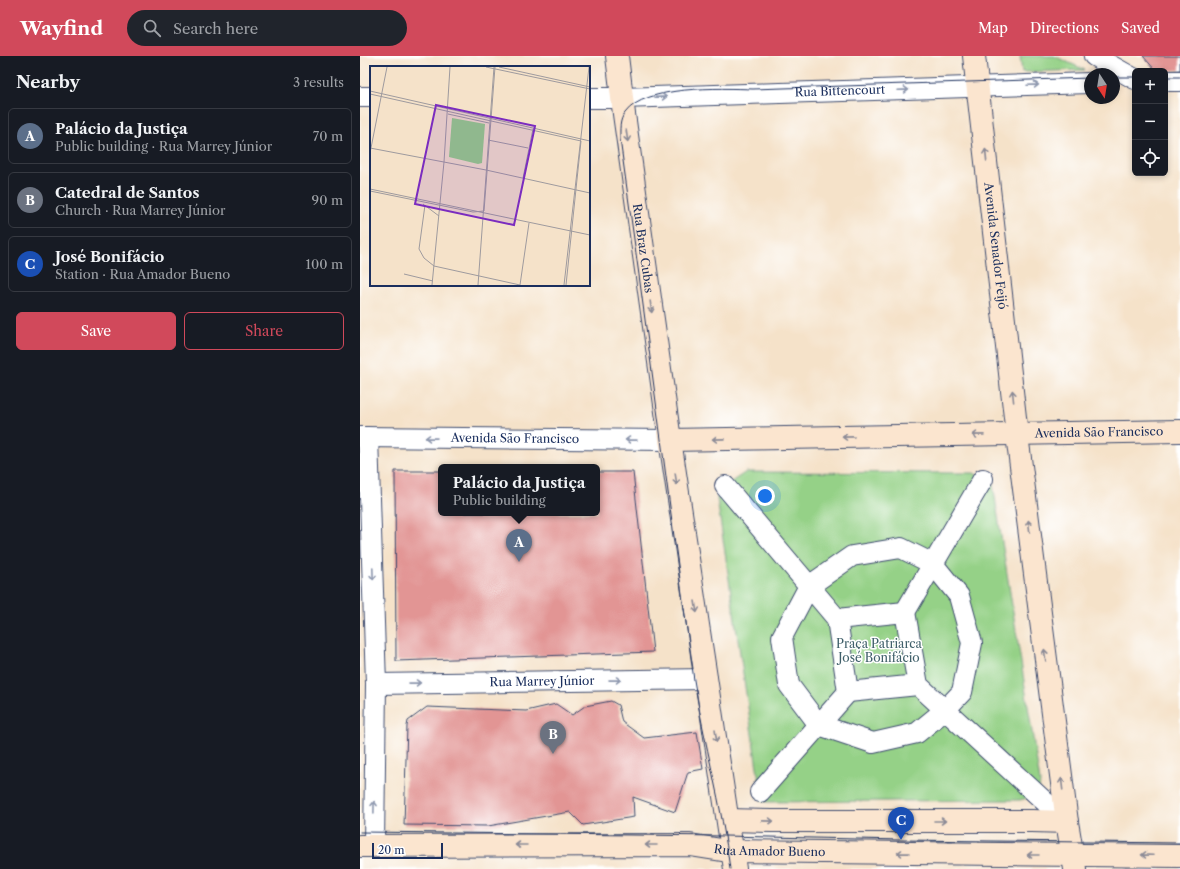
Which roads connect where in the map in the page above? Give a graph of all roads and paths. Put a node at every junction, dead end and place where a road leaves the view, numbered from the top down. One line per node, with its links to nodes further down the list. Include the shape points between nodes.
1 (617, 56): 12 (main road, Rua Braz Cubas)
2 (974, 56): 10 (main road, Avenida Senador Feijó)
3 (1098, 57): 4 (street)
4 (1132, 78)
5 (1132, 80): 6 (street)
6 (1120, 81)
7 (1168, 81): 8 (street)
8 (1180, 81)
9 (1084, 83): 10 (street, Rua Bittencourt, one-way to 9)
10 (978, 87): 12 (street, Rua Bittencourt, one-way to 10); 14 (main road, Avenida Senador Feijó, one-way to 10)
11 (590, 98): 12 (street, Rua Bittencourt)
12 (622, 98): 16 (main road, Rua Braz Cubas, one-way to 16)
13 (1180, 431): 14 (main road, Avenida São Francisco)
14 (1017, 435): 16 (main road, one-way to 16); 31 (main road, one-way to 14)
15 (364, 437): 16 (street, Avenida São Francisco, one-way to 15); 24 (street, one-way to 24)
16 (670, 440): 23 (main road, one-way to 23)
17 (983, 479): 19 (street)
18 (725, 486): 20 (street)
19 (933, 564): 20 (street, via 900,548 852,556); 21 (street); 27 (street, via 959,596 972,643 962,692)
20 (809, 586): 22 (street); 28 (street, via 782,637 789,685)
21 (906, 612): 22 (street); 25 (street)
22 (837, 620): 26 (street)
23 (707, 679): 24 (street, Rua Marrey Júnior, one-way to 23); 30 (main road, one-way to 30)
24 (376, 684): 32 (street, one-way to 24)
25 (918, 685): 26 (street); 27 (street)
26 (848, 692): 28 (street)
27 (945, 710): 28 (street, via 918,733 873,743); 31 (street)
28 (819, 725): 29 (street)
29 (760, 792)
30 (729, 820): 31 (main road, one-way to 31); 34 (main road)
31 (1067, 822): 35 (main road)
32 (367, 846): 34 (main road, Rua Amador Bueno, one-way to 32, via 728,851 690,845)
33 (1180, 856): 35 (main road, Rua Amador Bueno, one-way to 35)
34 (734, 860): 35 (main road, Rua Amador Bueno, one-way to 34, via 1032,855)
35 (1073, 862)

